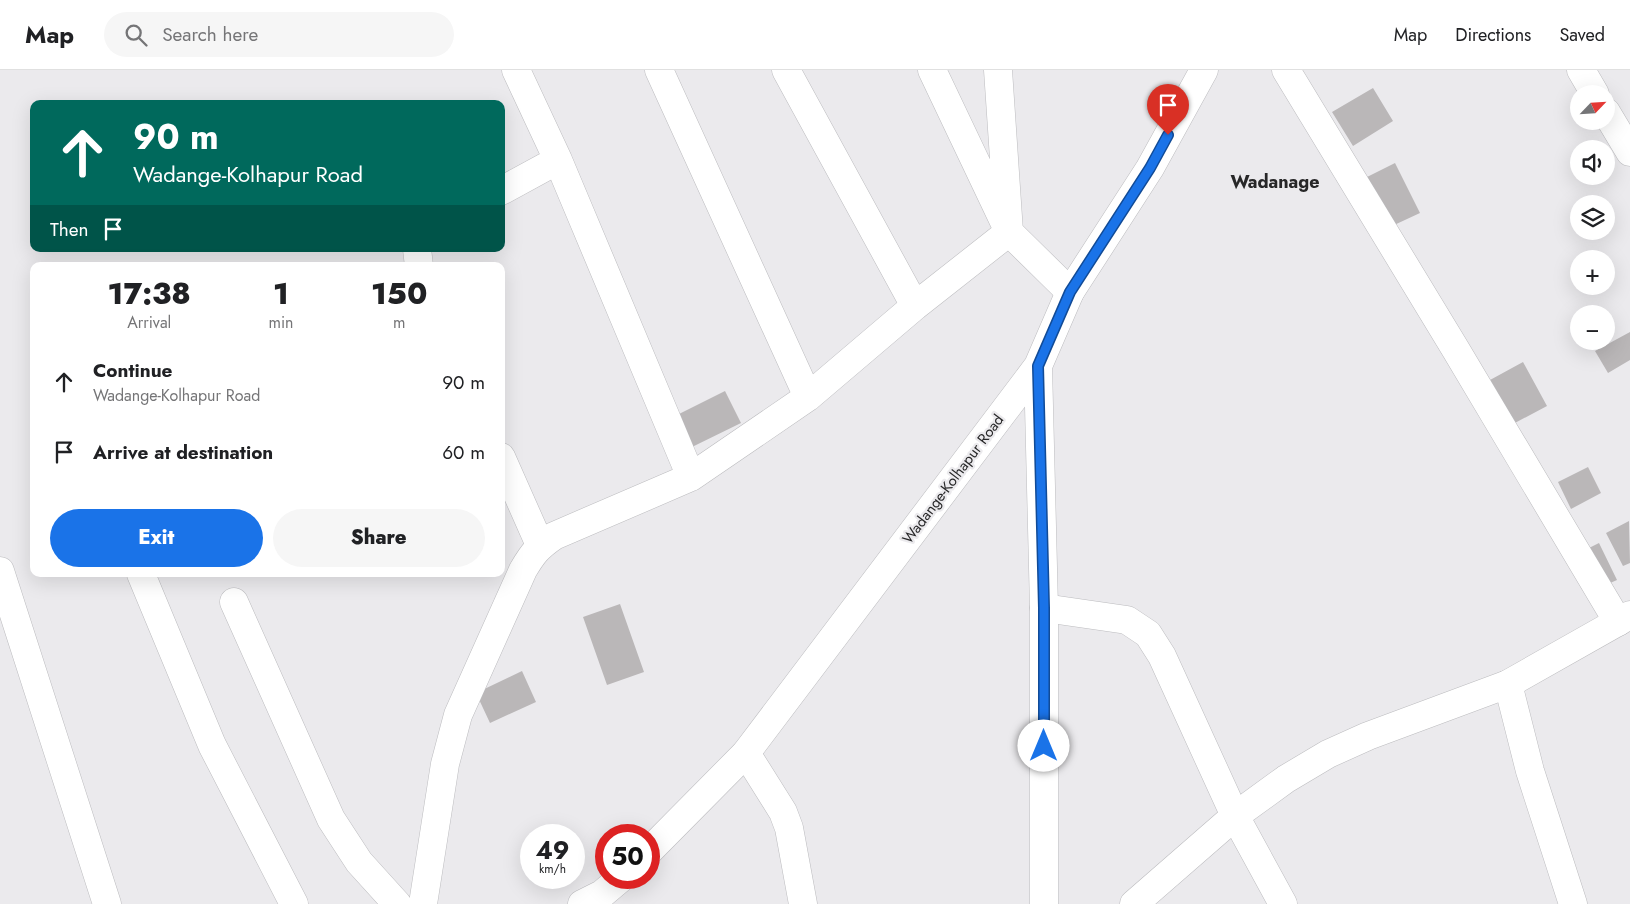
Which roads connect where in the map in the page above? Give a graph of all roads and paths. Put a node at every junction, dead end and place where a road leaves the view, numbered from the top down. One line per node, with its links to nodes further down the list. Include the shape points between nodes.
1 (516, 70): 12 (street)
2 (659, 70): 18 (street)
3 (786, 70): 16 (street)
4 (932, 70): 14 (street)
5 (998, 70): 14 (street)
6 (1204, 70): 15 (street, Wadange-Kolhapur Road, via 1150,168)
7 (1286, 70): 26 (street)
8 (1581, 70): 9 (street)
9 (1590, 85)
10 (1615, 127): 11 (street)
11 (1630, 152)
12 (558, 160): 13 (street); 20 (street)
13 (505, 189)
14 (1009, 232): 15 (street); 16 (street)
15 (1070, 292): 17 (street, Wadange-Kolhapur Road)
16 (916, 306): 18 (street)
17 (1038, 366): 25 (street); 28 (street, Wadange-Kolhapur Road)
18 (808, 397): 20 (street)
19 (505, 466): 21 (street)
20 (690, 477): 21 (street, via 572,528)
21 (540, 546): 35 (street, via 523,570 458,715 445,764)
22 (0, 571): 32 (street)
23 (142, 577): 33 (street, via 212,745)
24 (234, 602): 34 (street, via 331,819 359,862)
25 (1044, 608): 29 (street, via 1127,620 1148,634 1162,656); 38 (street)
26 (1624, 619): 27 (street)
27 (1508, 684): 29 (street, via 1328,754); 41 (street, via 1530,771)
28 (746, 754): 30 (street, Wadange-Kolhapur Road); 37 (street, via 783,812)
29 (1235, 816): 39 (street); 40 (street)
30 (660, 840)
31 (608, 889): 36 (street)
32 (107, 904)
33 (294, 904)
34 (397, 904)
35 (423, 904)
36 (582, 904)
37 (803, 904)
38 (1044, 904)
39 (1134, 904)
40 (1283, 904)
41 (1574, 904)

